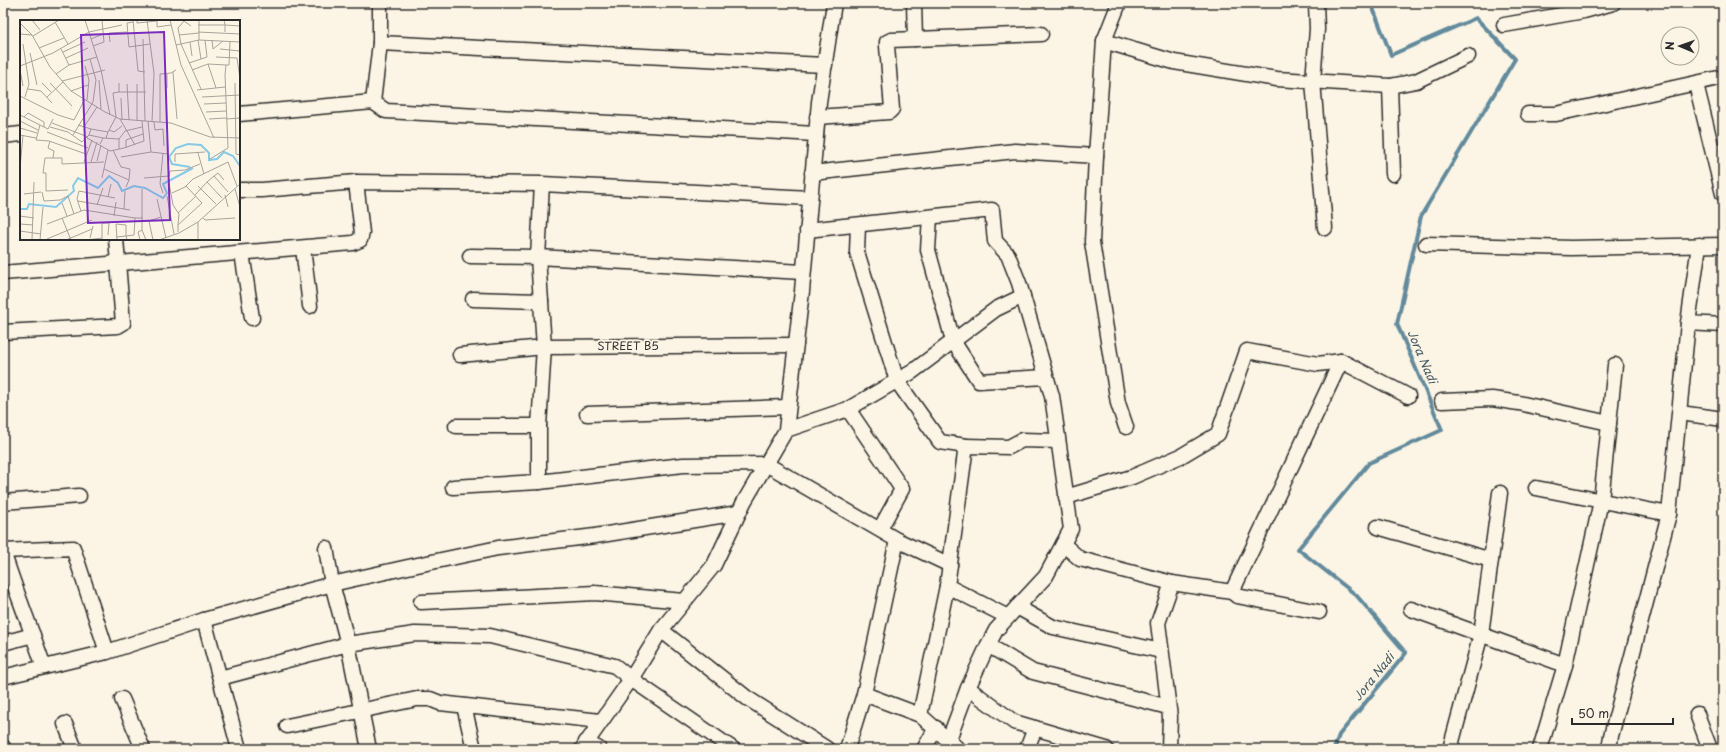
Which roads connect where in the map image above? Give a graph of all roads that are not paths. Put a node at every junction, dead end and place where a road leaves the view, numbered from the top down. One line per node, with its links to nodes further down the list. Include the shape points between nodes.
1 (380, 3): 11 (street)
2 (834, 3): 13 (street)
3 (914, 3): 9 (street)
4 (1119, 3): 10 (street)
5 (1316, 3): 15 (street)
6 (1613, 3): 7 (street, via 1584,11)
7 (1504, 25)
8 (1041, 34): 9 (street)
9 (915, 39): 21 (street, via 887,42 892,109 889,112)
10 (1104, 41): 15 (street, via 1174,62 1277,79); 25 (street)
11 (380, 43): 13 (street); 18 (street)
12 (1468, 56): 17 (street, via 1416,81)
13 (824, 65): 21 (street)
14 (1723, 77): 16 (street)
15 (1313, 81): 17 (street); 35 (street)
16 (1696, 84): 20 (street, via 1556,114); 31 (street)
17 (1390, 86): 27 (street)
18 (373, 102): 19 (street); 23 (street, via 386,112)
19 (240, 114)
20 (1528, 114)
21 (817, 117): 23 (street)
22 (20, 134): 24 (street)
23 (816, 134): 26 (street)
24 (3, 136)
25 (1096, 156): 26 (street, via 1015,151); 74 (street, via 1092,242 1118,403)
26 (812, 173): 32 (street)
27 (1393, 174)
28 (356, 182): 29 (street); 30 (street); 41 (street, via 362,234 360,240)
29 (542, 184): 32 (street); 44 (street)
30 (240, 190)
31 (1723, 194)
32 (810, 198): 36 (street)
33 (930, 217): 34 (street); 48 (street, via 992,210 995,241 1008,256); 56 (street, via 928,250)
34 (858, 225): 36 (street); 63 (street, via 858,252)
35 (1325, 228)
36 (807, 230): 46 (street)
37 (116, 240): 45 (street)
38 (1426, 244): 40 (street, via 1571,248)
39 (1723, 244): 40 (street)
40 (1699, 245): 53 (street)
41 (303, 248): 42 (street); 51 (street)
42 (242, 253): 45 (street); 52 (street)
43 (470, 256): 44 (street)
44 (538, 257): 46 (street); 50 (street)
45 (118, 264): 47 (street); 55 (street, via 122,323 118,326)
46 (803, 272): 57 (street)
47 (3, 273)
48 (1023, 296): 56 (street, via 996,309); 62 (street)
49 (473, 299): 50 (street)
50 (541, 301): 58 (street)
51 (310, 306)
52 (252, 318)
53 (1688, 323): 54 (street); 68 (street)
54 (1723, 325)
55 (3, 332)
56 (953, 341): 62 (street, via 979,381); 63 (street)
57 (796, 345): 58 (street, STREET B5); 66 (street)
58 (544, 347): 59 (street, STREET B5); 73 (street)
59 (460, 355)
60 (1341, 361): 64 (street); 84 (street, via 1318,364 1246,351 1218,434 1181,456 1132,477); 100 (street)
61 (1615, 366): 71 (street)
62 (1046, 377): 76 (street, via 1052,396)
63 (897, 381): 67 (street); 77 (street, via 940,442)
64 (1408, 396)
65 (1442, 401): 71 (street, via 1492,399)
66 (788, 407): 69 (street); 75 (street)
67 (848, 409): 75 (street); 90 (street, via 902,489)
68 (1680, 413): 70 (street); 88 (street)
69 (587, 414)
70 (1723, 419)
71 (1609, 423): 85 (street)
72 (456, 426): 73 (street)
73 (539, 426): 79 (street)
74 (1126, 427)
75 (786, 430): 78 (street)
76 (1058, 441): 77 (street, via 1022,440 1009,447); 84 (street)
77 (966, 446): 96 (street)
78 (766, 464): 79 (street, via 683,465); 87 (street); 90 (street)
79 (539, 482): 80 (street)
80 (454, 487)
81 (1536, 488): 85 (street)
82 (1500, 493): 95 (street)
83 (79, 496): 86 (street)
84 (1066, 497): 92 (street, via 1071,529)
85 (1601, 501): 88 (street); 115 (street)
86 (3, 502)
87 (738, 513): 98 (street, via 595,536 498,548); 101 (street, via 714,565)
88 (1669, 514): 151 (street)
89 (1378, 527): 95 (street)
90 (880, 529): 91 (street)
91 (897, 540): 96 (street); 121 (street)
92 (1063, 544): 97 (street, via 1080,559); 104 (street, via 1046,576)
93 (326, 548): 98 (street)
94 (3, 551): 109 (street, via 14,588); 114 (street, via 73,548)
95 (1491, 560): 108 (street)
96 (950, 565): 99 (street)
97 (1172, 583): 100 (street); 113 (street, via 1158,623)
98 (332, 584): 106 (street); 111 (street)
99 (947, 586): 104 (street); 127 (street)
100 (1232, 592): 105 (street, via 1237,596)
101 (684, 601): 102 (street, via 595,593); 107 (street)
102 (421, 602)
103 (1411, 608): 108 (street)
104 (1013, 612): 112 (street, via 996,630); 113 (street, via 1053,627)
105 (1319, 612)
106 (204, 620): 114 (street); 118 (street)
107 (661, 630): 119 (street); 143 (street, via 747,698)
108 (1481, 634): 115 (street); 149 (street)
109 (34, 635): 110 (street); 116 (street)
110 (3, 643)
111 (348, 644): 118 (street); 119 (street, via 415,634 490,636 615,666); 125 (street)
112 (988, 645): 120 (street); 124 (street, via 1033,672)
113 (1161, 651): 124 (street)
114 (108, 652): 116 (street)
115 (1565, 665): 150 (street)
116 (44, 667): 117 (street)
117 (3, 677)
118 (220, 678): 138 (street)
119 (631, 679): 128 (street); 142 (street)
120 (968, 688): 132 (street, via 1014,722); 133 (street)
121 (864, 694): 127 (street); 144 (street)
122 (122, 699): 137 (street)
123 (464, 706): 125 (street, via 418,699); 128 (street); 140 (street)
124 (1168, 707): 148 (street)
125 (360, 711): 130 (street); 139 (street)
126 (1697, 714): 152 (street)
127 (920, 715): 131 (street)
128 (600, 721): 134 (street)
129 (64, 724): 136 (street)
130 (287, 726)
131 (936, 728): 133 (street); 145 (street)
132 (1035, 728): 135 (street); 146 (street)
133 (954, 744)
134 (584, 746): 141 (street)
135 (1090, 747): 147 (street)
136 (75, 749)
137 (143, 749)
138 (239, 749)
139 (369, 749)
140 (474, 749)
141 (598, 749)
142 (733, 749)
143 (827, 749)
144 (847, 749)
145 (924, 749)
146 (1027, 749)
147 (1106, 749)
148 (1170, 749)
149 (1450, 749)
150 (1540, 749)
151 (1609, 749)
152 (1710, 749)

